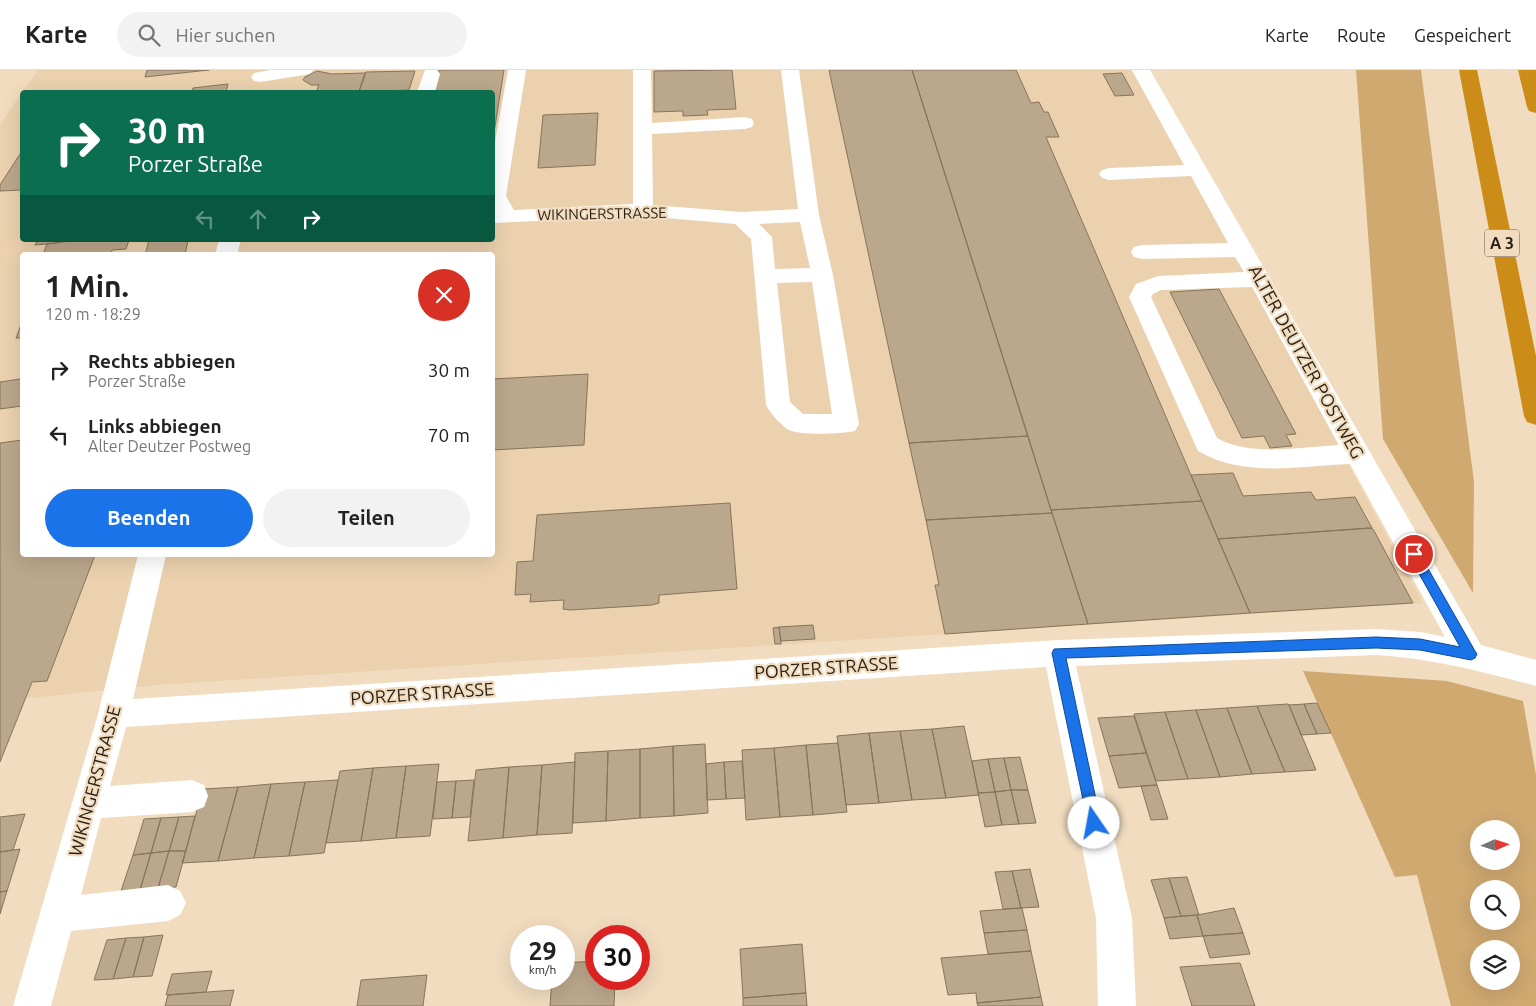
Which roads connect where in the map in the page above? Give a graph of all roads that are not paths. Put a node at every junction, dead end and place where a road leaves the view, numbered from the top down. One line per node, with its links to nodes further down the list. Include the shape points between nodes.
1 (304, 70): 9 (street)
2 (517, 70): 18 (street, via 496,196)
3 (642, 70): 13 (street)
4 (790, 70): 17 (street)
5 (1141, 70): 14 (street, ALTER DEUTZER POSTWEG)
6 (1468, 70): 25 (highway, A 3)
7 (1527, 70): 11 (highway)
8 (431, 74): 10 (street)
9 (259, 80)
10 (427, 90)
11 (1536, 107)
12 (745, 123): 13 (street)
13 (643, 129): 16 (street)
14 (1198, 170): 15 (street); 20 (street, ALTER DEUTZER POSTWEG)
15 (1109, 174)
16 (643, 210): 18 (street, WIKINGERSTRASSE); 19 (street, WIKINGERSTRASSE)
17 (810, 215): 19 (street, WIKINGERSTRASSE); 22 (street)
18 (500, 217)
19 (754, 224): 23 (street)
20 (1243, 250): 21 (street); 24 (street, ALTER DEUTZER POSTWEG)
21 (1142, 252)
22 (822, 275): 23 (street); 23 (street, via 846,424 797,423 778,405)
23 (765, 276)
24 (1260, 279): 26 (street, ALTER DEUTZER POSTWEG); 26 (street, via 1158,284 1144,288 1140,297 1207,444 1224,454 1248,459)
25 (1536, 416)
26 (1358, 454): 29 (street, ALTER DEUTZER POSTWEG)
27 (152, 557): 31 (street, WIKINGERSTRASSE)
28 (1058, 653): 29 (street, PORZER STRASSE, via 1376,642 1420,645); 31 (street, PORZER STRASSE); 37 (street, via 1114,918)
29 (1471, 654): 30 (street, PORZER STRASSE)
30 (1523, 670)
31 (114, 714): 33 (street, WIKINGERSTRASSE)
32 (192, 796): 33 (street)
33 (89, 803): 35 (street, WIKINGERSTRASSE)
34 (168, 903): 35 (street)
35 (58, 915): 36 (street, WIKINGERSTRASSE)
36 (32, 1006)
37 (1117, 1006)

